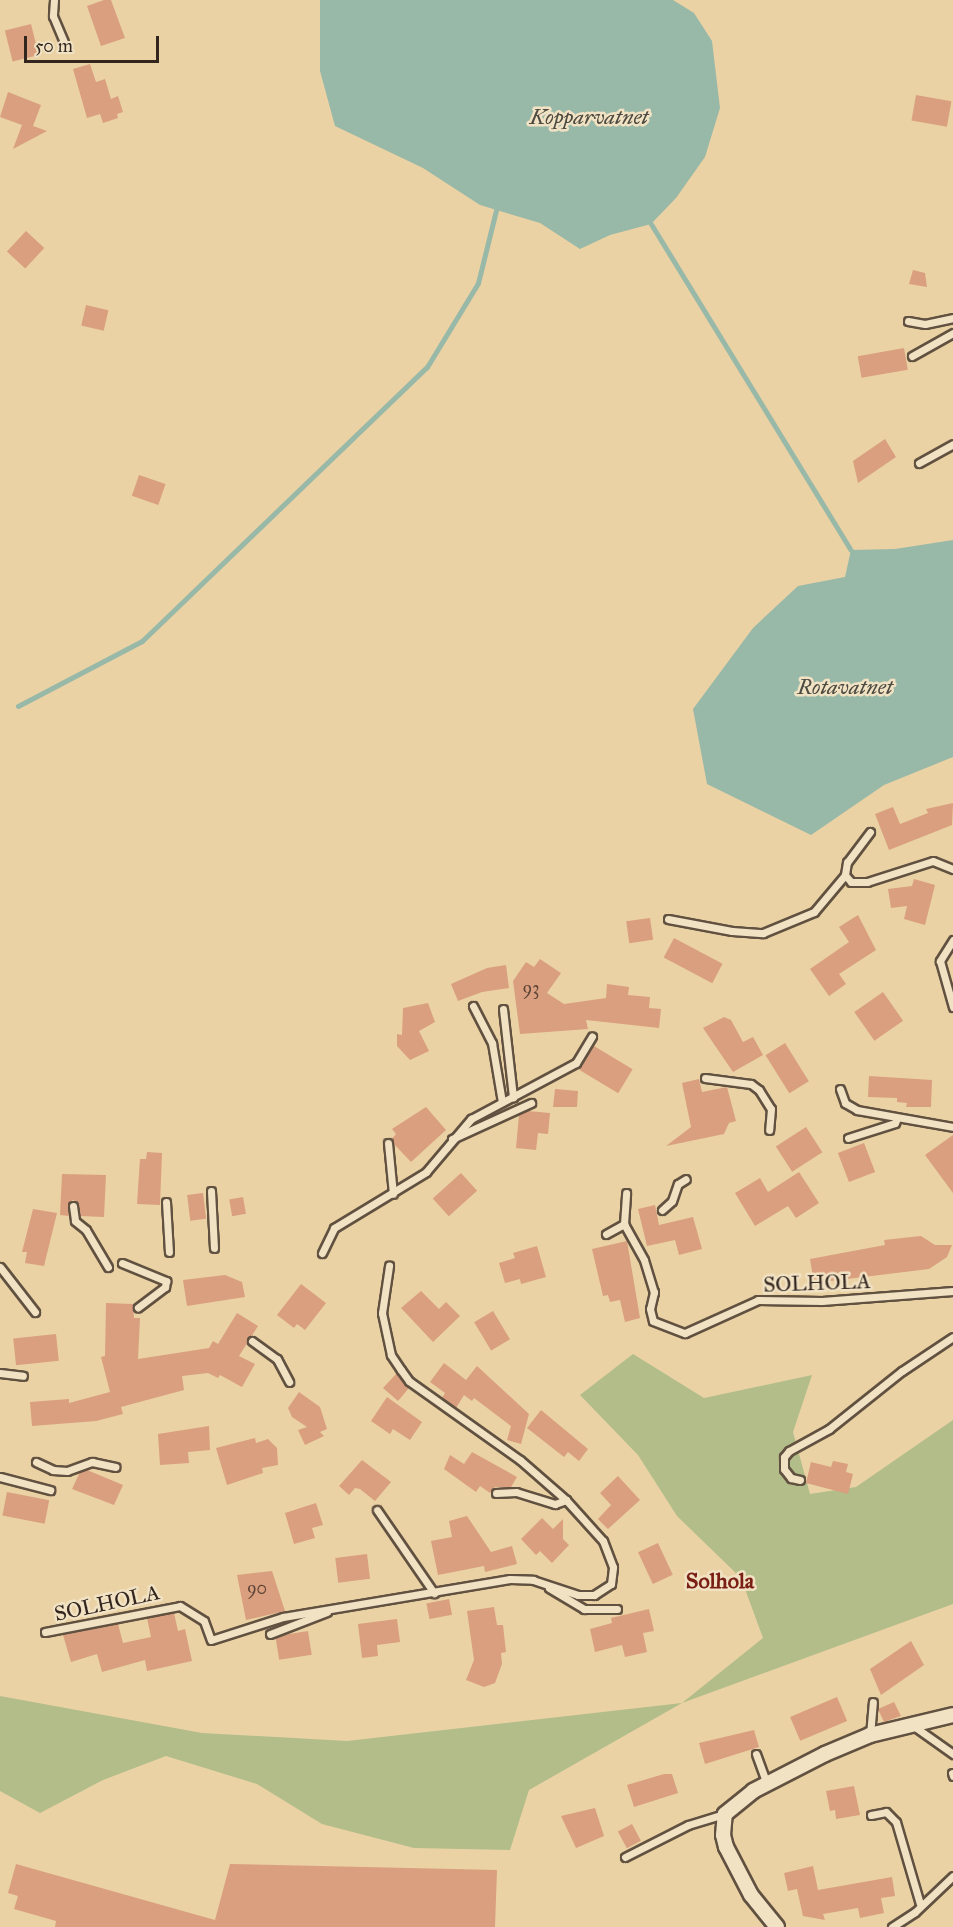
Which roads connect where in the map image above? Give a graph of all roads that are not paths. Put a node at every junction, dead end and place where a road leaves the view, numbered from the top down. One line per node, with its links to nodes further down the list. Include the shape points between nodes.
1 (54, 0): 2 (lane, via 53,16)
2 (64, 42)
3 (953, 318): 4 (lane, via 925,324)
4 (908, 321)
5 (953, 333): 6 (lane)
6 (912, 356)
7 (953, 444): 8 (lane)
8 (919, 463)
9 (870, 832): 11 (lane, via 850,856)
10 (953, 869): 11 (lane, via 933,861 856,883)
11 (845, 875): 12 (lane, via 814,912 763,933)
12 (668, 919)
13 (953, 940): 15 (lane, via 939,961)
14 (473, 1006): 21 (lane, via 492,1043)
15 (953, 1007)
16 (503, 1009): 20 (lane)
17 (592, 1036): 20 (lane, via 576,1063)
18 (705, 1078): 25 (lane, via 750,1084 759,1090 771,1109)
19 (840, 1089): 23 (lane, via 850,1107)
20 (513, 1097): 21 (lane)
21 (502, 1102): 27 (lane, via 471,1119)
22 (531, 1103): 27 (lane)
23 (897, 1118): 24 (lane); 26 (lane, via 895,1123)
24 (953, 1127)
25 (770, 1130)
26 (848, 1138)
27 (452, 1139): 32 (lane, via 426,1172)
28 (388, 1143): 32 (lane)
29 (686, 1179): 35 (lane, via 678,1184 672,1201)
30 (211, 1191): 38 (lane)
31 (626, 1193): 36 (lane)
32 (393, 1194): 40 (lane, via 334,1228)
33 (166, 1202): 39 (lane)
34 (73, 1206): 44 (lane, via 75,1221 86,1230)
35 (662, 1210)
36 (624, 1224): 37 (lane); 45 (lane, SOLHOLA, via 648,1271 654,1292 650,1308 653,1321 685,1333 758,1300 822,1301)
37 (606, 1234)
38 (214, 1248)
39 (169, 1252)
40 (322, 1253)
41 (122, 1263): 46 (lane, via 166,1281 165,1287)
42 (389, 1266): 59 (lane, SOLHOLA, via 382,1313 391,1355 409,1381 520,1460)
43 (0, 1267): 47 (lane)
44 (108, 1267)
45 (953, 1291)
46 (138, 1307)
47 (32, 1309)
48 (953, 1337): 56 (lane, via 830,1429 789,1451 784,1457 784,1469 791,1478)
49 (252, 1341): 52 (lane, via 277,1359)
50 (0, 1373): 51 (lane)
51 (23, 1376)
52 (289, 1382)
53 (36, 1462): 54 (lane, via 67,1471 92,1462)
54 (115, 1467)
55 (0, 1477): 57 (lane)
56 (800, 1480)
57 (50, 1490)
58 (496, 1493): 59 (lane, via 516,1492 555,1504)
59 (566, 1500): 61 (lane, SOLHOLA, via 603,1541 613,1577 605,1590 594,1594 578,1595)
60 (377, 1510): 62 (lane)
61 (542, 1583): 62 (lane, SOLHOLA, via 519,1578); 64 (lane, SOLHOLA, via 563,1600 584,1609)
62 (434, 1593): 63 (lane, SOLHOLA)
63 (334, 1608): 65 (lane, SOLHOLA, via 284,1617 211,1640 204,1622 180,1606); 66 (lane, SOLHOLA)
64 (617, 1610)
65 (45, 1632)
66 (270, 1634)
67 (873, 1702): 70 (lane)
68 (953, 1715): 69 (street)
69 (915, 1727): 70 (street); 72 (lane)
70 (870, 1735): 73 (street)
71 (756, 1754): 73 (lane)
72 (953, 1754)
73 (767, 1785): 74 (street)
74 (725, 1814): 76 (lane, via 688,1825); 79 (street, via 726,1847 752,1895)
75 (871, 1815): 78 (lane, via 886,1812 896,1822)
76 (625, 1857)
77 (953, 1876): 78 (lane)
78 (920, 1904): 80 (lane)
79 (777, 1927)
80 (892, 1927)

